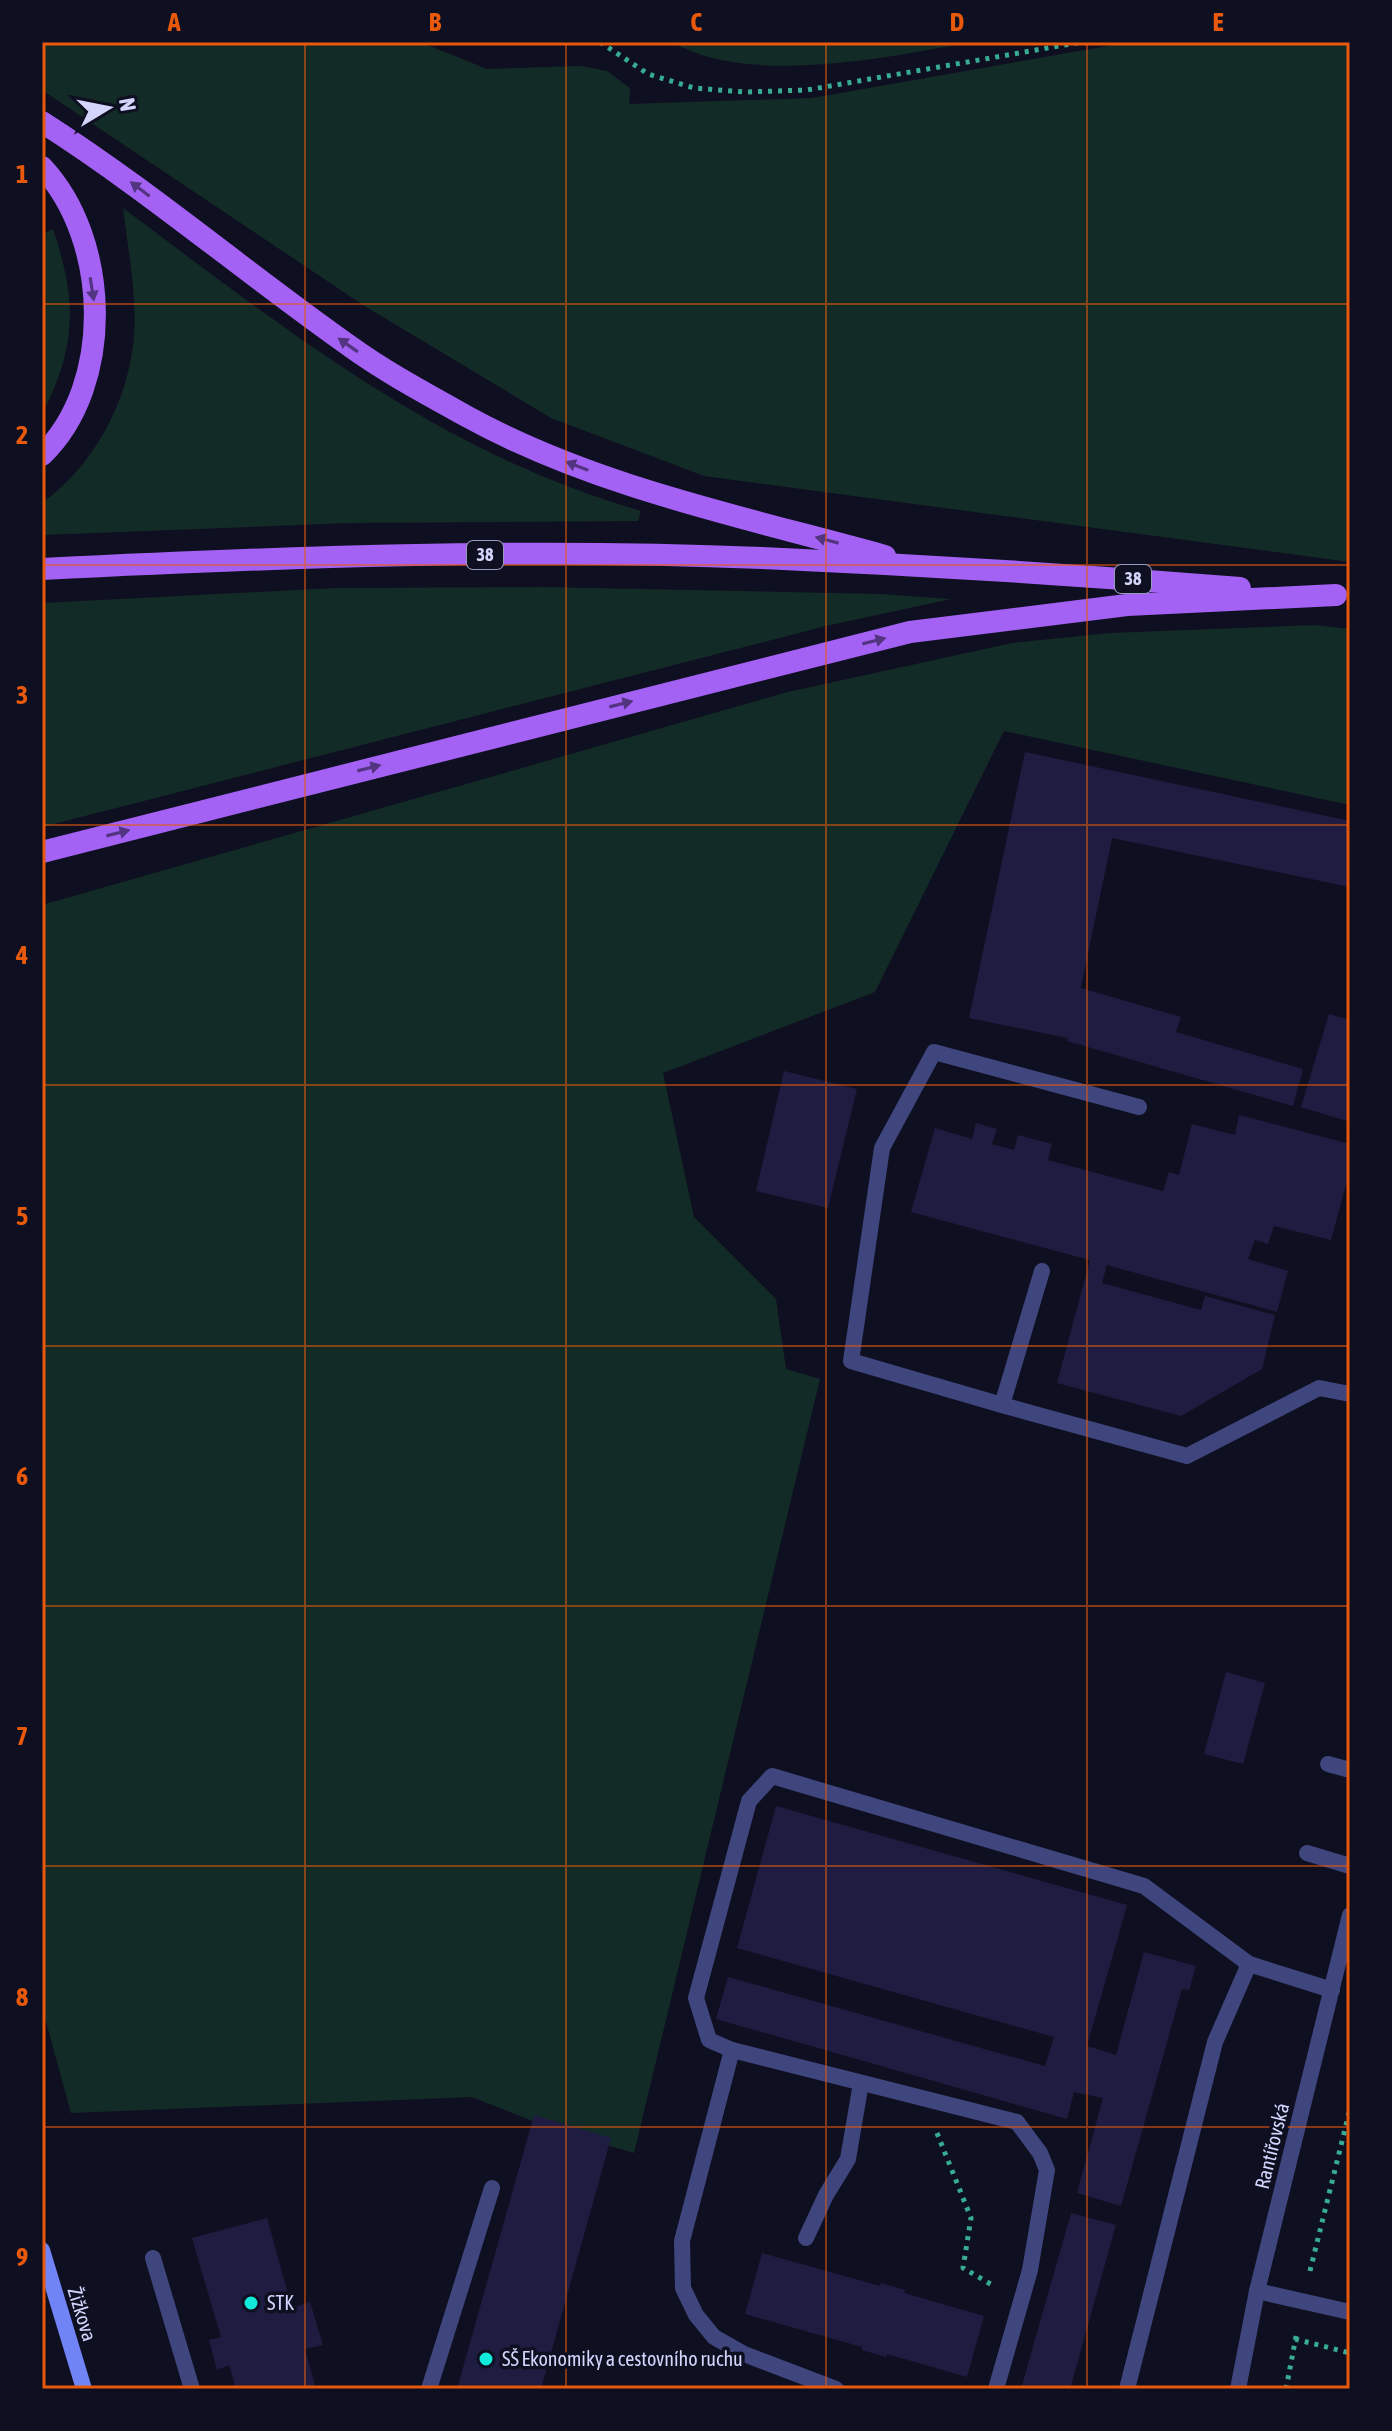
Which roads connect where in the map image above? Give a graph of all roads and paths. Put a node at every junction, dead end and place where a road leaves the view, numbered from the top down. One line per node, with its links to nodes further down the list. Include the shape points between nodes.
1 (600, 42): 2 (path, via 648,74 694,88 745,92 807,90)
2 (1082, 42)
3 (42, 122): 6 (main road, one-way to 3, via 580,468 468,417 354,349)
4 (42, 167): 5 (main road, one-way to 5, via 78,227 96,323 84,389)
5 (42, 455)
6 (929, 568): 7 (main road, 38, via 761,558 490,555 307,556); 8 (main road, 38)
7 (42, 569)
8 (1343, 596): 9 (main road, one-way to 8, via 910,632 1127,605)
9 (42, 852)
10 (1139, 1107): 13 (street, via 934,1052 882,1148 851,1361)
11 (1042, 1271): 13 (street)
12 (1350, 1394): 13 (street, via 1319,1388 1187,1456)
13 (1002, 1405)
14 (1328, 1764): 15 (street)
15 (1350, 1770)
16 (1307, 1853): 17 (street)
17 (1350, 1866)
18 (1350, 1915): 20 (street, Rantířovská)
19 (1249, 1964): 20 (street); 21 (street, via 1144,1886 772,1776 749,1801 696,1998 709,2040); 40 (street, via 1215,2042)
20 (1332, 1990): 29 (street, Rantířovská)
21 (732, 2050): 22 (street); 38 (street, via 682,2241 683,2288 714,2337)
22 (861, 2083): 23 (street); 26 (street, via 848,2159)
23 (924, 2099): 30 (path, via 971,2218 963,2268); 30 (street, via 1017,2122 1040,2153 1047,2170)
24 (1350, 2109): 31 (path)
25 (492, 2188): 37 (street)
26 (806, 2238)
27 (42, 2250): 35 (main road, Žižkova)
28 (153, 2258): 36 (street)
29 (1257, 2291): 31 (street); 41 (street, Rantířovská)
30 (1020, 2302): 39 (street)
31 (1302, 2302): 32 (street); 33 (path)
32 (1350, 2312)
33 (1295, 2339): 34 (path); 42 (path)
34 (1350, 2353)
35 (84, 2389)
36 (192, 2389)
37 (429, 2389)
38 (836, 2389)
39 (996, 2389)
40 (1127, 2389)
41 (1238, 2389)
42 (1286, 2389)

